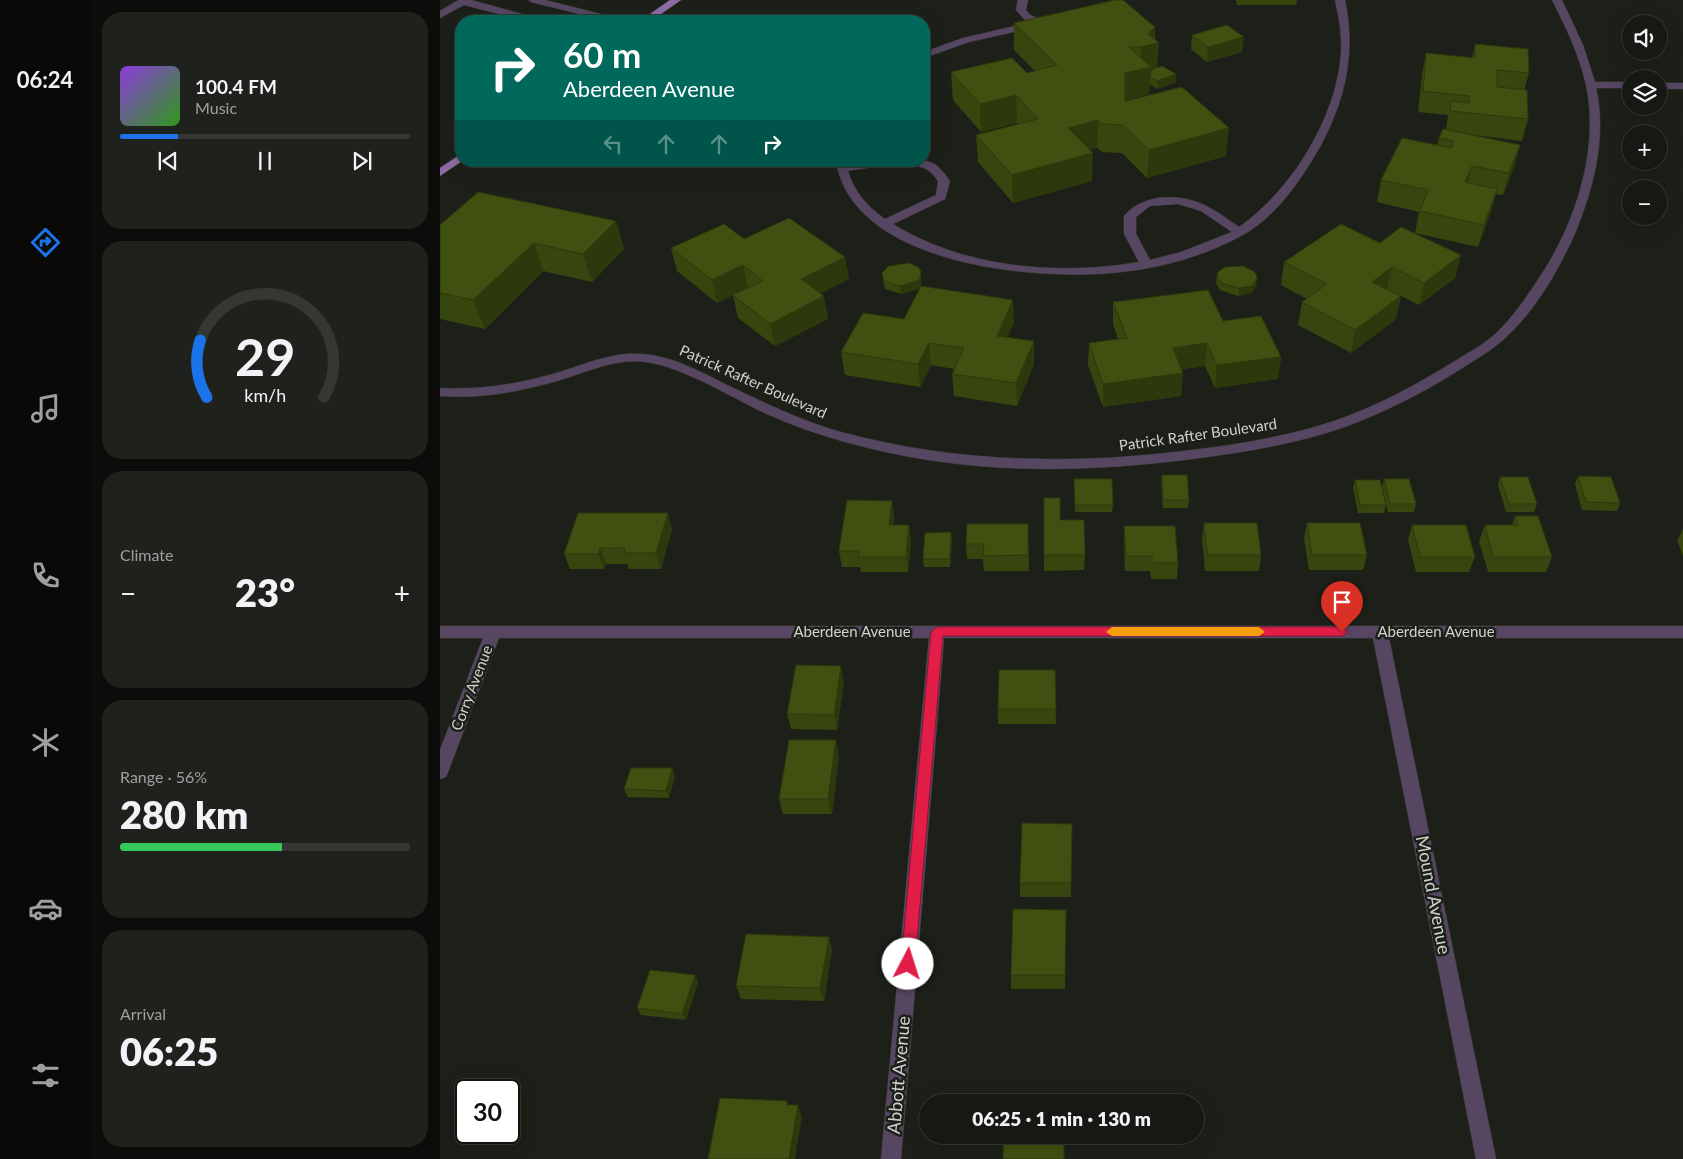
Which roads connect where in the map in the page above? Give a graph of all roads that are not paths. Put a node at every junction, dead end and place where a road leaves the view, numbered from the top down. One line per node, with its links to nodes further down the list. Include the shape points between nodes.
1 (534, 0): 9 (street)
2 (676, 0): 10 (main road)
3 (1023, 0): 11 (street, via 1021,10)
4 (1340, 0): 23 (street, via 1347,59 1329,120 1287,190)
5 (1557, 0): 14 (street, Patrick Rafter Boulevard, via 1583,58)
6 (464, 1): 7 (street); 8 (street)
7 (440, 15)
8 (515, 15)
9 (594, 15)
10 (654, 15)
11 (1038, 23): 12 (street); 13 (street)
12 (1059, 27)
13 (930, 52)
14 (1590, 85): 15 (street); 25 (street, Patrick Rafter Boulevard, via 1595,125 1582,196 1558,257 1532,298 1488,346 1426,386 1308,434 1261,445 1168,459 1104,464 980,462 925,455 831,434 790,419 666,361 633,357 485,393)
15 (1622, 86)
16 (1667, 86): 17 (street)
17 (1683, 86)
18 (455, 162): 21 (main road)
19 (930, 166): 22 (street, via 944,181 941,197)
20 (842, 167): 22 (street, via 852,194)
21 (440, 173)
22 (884, 224): 24 (street, via 936,250 1003,267 1064,271)
23 (1239, 232): 24 (street, via 1198,251); 24 (street, via 1205,209 1179,201 1147,203 1130,216 1130,234)
24 (1146, 264)
25 (440, 392)
26 (440, 632): 27 (street, Aberdeen Avenue)
27 (493, 632): 28 (street, Aberdeen Avenue); 31 (street, Corry Avenue)
28 (937, 632): 29 (street, Aberdeen Avenue); 32 (street, Abbott Avenue)
29 (1380, 632): 30 (street, Aberdeen Avenue); 33 (street, Mound Avenue)
30 (1683, 632)
31 (440, 772)
32 (891, 1159)
33 (1486, 1159)

